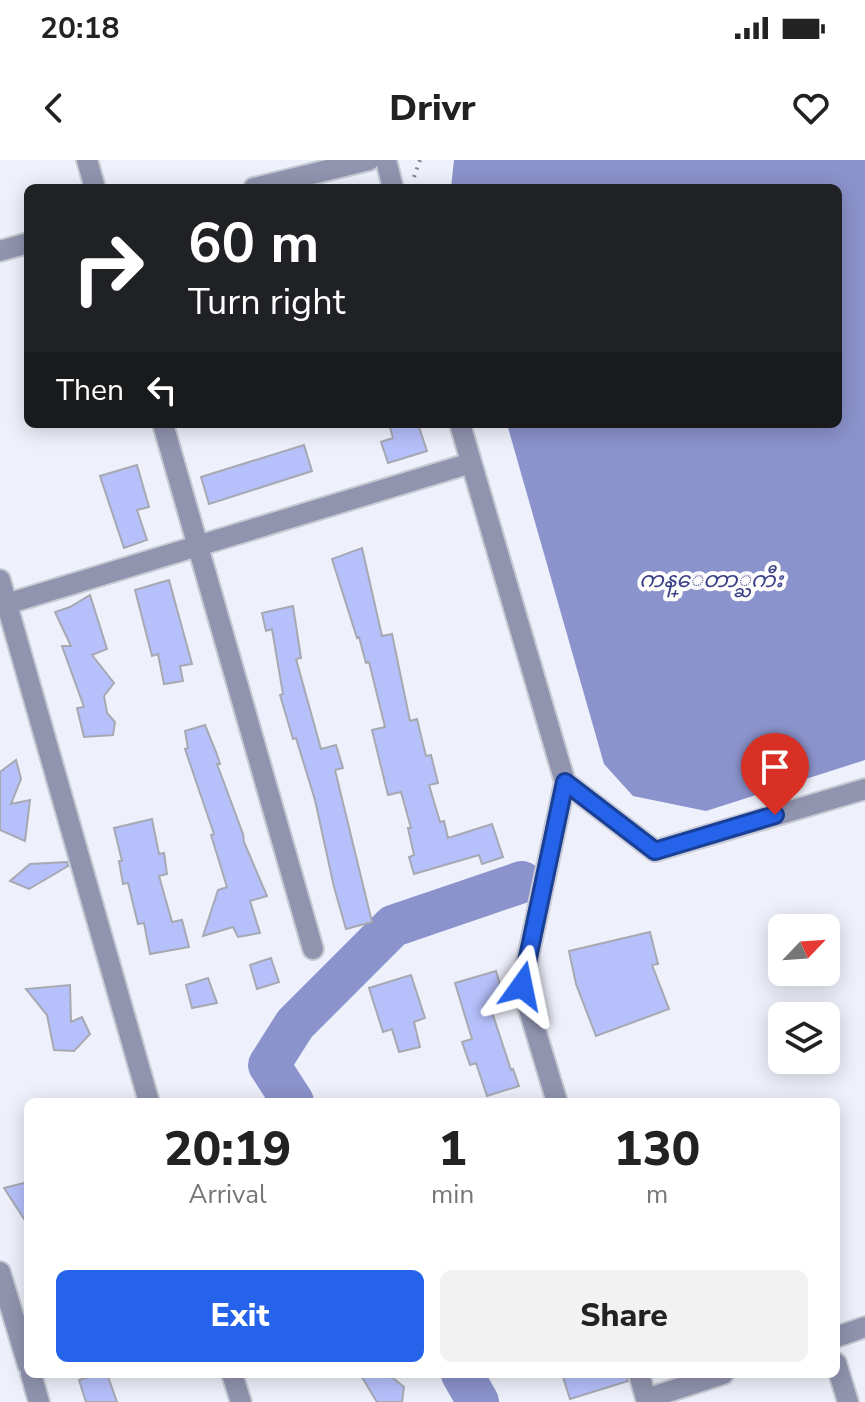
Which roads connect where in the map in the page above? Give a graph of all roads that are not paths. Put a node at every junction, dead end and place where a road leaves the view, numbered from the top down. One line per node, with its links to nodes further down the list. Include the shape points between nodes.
1 (87, 160): 4 (street)
2 (369, 160): 5 (street)
3 (386, 160): 6 (street)
4 (94, 184)
5 (270, 184)
6 (392, 184)
7 (24, 244): 8 (street)
8 (0, 251)
9 (164, 428): 12 (street)
10 (461, 428): 11 (street)
11 (471, 463): 12 (street); 15 (street)
12 (198, 546): 14 (street); 17 (street)
13 (0, 580): 14 (street)
14 (3, 605): 18 (street)
15 (565, 782): 16 (street, via 655,851); 19 (street, via 522,986)
16 (865, 789)
17 (313, 949)
18 (148, 1098)
19 (556, 1098)
20 (0, 1272): 23 (street)
21 (865, 1327): 22 (street)
22 (840, 1336)
23 (24, 1352)
24 (840, 1376): 32 (street)
25 (32, 1378): 30 (street)
26 (233, 1378): 31 (street)
27 (640, 1378): 29 (street)
28 (712, 1378): 29 (street)
29 (647, 1401)
30 (39, 1402)
31 (241, 1402)
32 (848, 1402)

